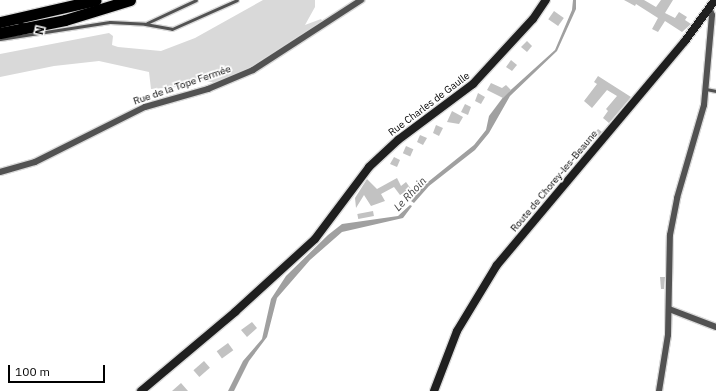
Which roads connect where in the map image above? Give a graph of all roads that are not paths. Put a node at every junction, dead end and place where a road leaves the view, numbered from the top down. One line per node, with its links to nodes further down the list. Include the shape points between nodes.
1 (96, 0): 9 (highway)
2 (130, 0): 11 (highway, via 64,20)
3 (196, 0): 10 (lane)
4 (237, 0): 10 (lane, via 177,28 164,29)
5 (361, 0): 15 (street, Rue de la Tope Fermée, via 253,70 208,89 145,107 35,162)
6 (546, 0): 18 (street, Rue Charles de Gaulle, via 473,84 398,140 369,167 327,225 276,276)
7 (714, 0): 8 (street, Route de Chorey-les-Beaune)
8 (709, 8): 13 (street, via 712,15); 19 (street, Route de Chorey-les-Beaune, via 685,41 493,270 457,332)
9 (0, 22)
10 (145, 24): 12 (lane, via 105,22)
11 (0, 33)
12 (0, 39)
13 (706, 89): 14 (lane); 16 (street, via 700,124 672,218 669,244)
14 (716, 92)
15 (0, 172)
16 (669, 309): 17 (street); 20 (street, via 667,349)
17 (716, 327)
18 (141, 391)
19 (434, 391)
20 (659, 391)

